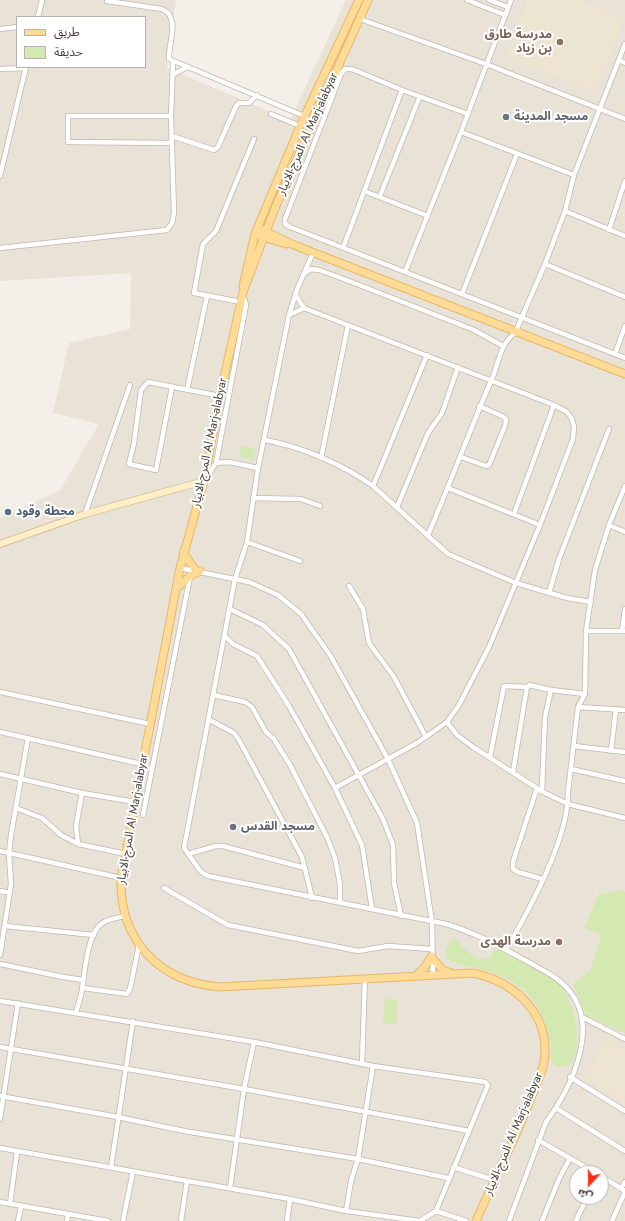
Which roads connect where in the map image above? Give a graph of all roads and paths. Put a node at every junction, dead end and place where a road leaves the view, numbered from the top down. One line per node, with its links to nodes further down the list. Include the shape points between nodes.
1 (42, 0): 10 (street)
2 (359, 0): 32 (main road, المرج-الابيار Al Marj-alabyar)
3 (368, 0): 11 (main road, المرج-الابيار Al Marj-alabyar)
4 (467, 0): 9 (street)
5 (489, 0): 8 (street)
6 (511, 0): 8 (street)
7 (107, 1): 17 (street, via 168,11 172,16 169,59)
8 (508, 7): 9 (street)
9 (505, 15): 19 (street)
10 (38, 16)
11 (360, 19): 19 (street); 47 (main road, المرج-الابيار Al Marj-alabyar)
12 (16, 28): 13 (street)
13 (0, 29)
14 (625, 44): 15 (street)
15 (624, 53): 16 (street)
16 (619, 60): 18 (street); 28 (street)
17 (174, 62): 20 (street); 24 (street)
18 (625, 63)
19 (486, 64): 28 (street); 30 (street)
20 (186, 67): 24 (street); 26 (street)
21 (16, 68): 23 (street)
22 (26, 68): 41 (street)
23 (0, 69)
24 (174, 74): 31 (street)
25 (402, 90): 27 (street); 43 (street); 54 (street, via 352,69 343,71 285,219 285,224 290,227)
26 (257, 95): 32 (street); 36 (street, via 249,103 239,103 236,106 218,147 214,150)
27 (420, 96): 30 (street); 44 (street)
28 (600, 109): 33 (street); 40 (street)
29 (271, 114): 34 (street)
30 (468, 114): 35 (street)
31 (171, 116): 36 (street); 38 (street, via 68,116 68,142)
32 (304, 116): 34 (main road, المرج-الابيار Al Marj-alabyar)
33 (625, 119)
34 (300, 126): 49 (main road, المرج-الابيار Al Marj-alabyar)
35 (461, 132): 39 (street); 46 (street)
36 (172, 136): 38 (street)
37 (254, 139): 63 (street, via 216,231 203,244 194,293)
38 (172, 143): 53 (street, via 174,213 167,230)
39 (517, 154): 40 (street); 62 (street)
40 (574, 175): 45 (street)
41 (0, 176)
42 (625, 181): 48 (street)
43 (364, 191): 44 (street); 54 (street)
44 (380, 196): 46 (street)
45 (565, 212): 48 (street); 57 (street)
46 (428, 216): 58 (street)
47 (271, 220): 50 (main road, المرج-الابيار Al Marj-alabyar); 52 (main road)
48 (609, 230): 51 (street)
49 (256, 231): 50 (main road); 60 (main road, المرج-الابيار Al Marj-alabyar, via 245,272)
50 (265, 235): 52 (main road); 55 (main road, المرج-الابيار Al Marj-alabyar)
51 (625, 236)
52 (277, 239): 55 (main road); 56 (main road)
53 (0, 248)
54 (343, 248): 58 (street)
55 (259, 249): 60 (main road, المرج-الابيار Al Marj-alabyar)
56 (313, 253): 59 (street); 71 (main road)
57 (545, 264): 64 (street); 68 (street)
58 (405, 272): 62 (street)
59 (303, 275): 61 (street); 72 (street, via 311,269 319,270 474,330)
60 (243, 293): 65 (main road, المرج-الابيار Al Marj-alabyar); 89 (street, via 246,305)
61 (296, 294): 66 (street); 67 (street)
62 (462, 294): 68 (street)
63 (206, 296): 65 (street); 81 (street)
64 (625, 296)
65 (241, 302): 82 (main road, المرج-الابيار Al Marj-alabyar)
66 (304, 308): 67 (street); 69 (street)
67 (289, 315): 86 (street)
68 (522, 318): 71 (street); 73 (street)
69 (348, 325): 74 (street); 88 (street)
70 (625, 326): 73 (street)
71 (515, 332): 72 (street); 77 (main road)
72 (503, 346): 78 (street)
73 (615, 354): 75 (street)
74 (427, 355): 76 (street); 92 (street)
75 (625, 358)
76 (458, 367): 78 (street); 97 (street, via 442,413 428,433)
77 (625, 374)
78 (492, 380): 83 (street); 84 (street)
79 (130, 385): 98 (street)
80 (172, 387): 80 (street, via 156,470 129,464 144,385 151,381); 81 (street)
81 (187, 390): 82 (street)
82 (220, 396): 91 (main road, المرج-الابيار Al Marj-alabyar)
83 (554, 405): 99 (street); 100 (street, via 567,412 572,419 573,439)
84 (479, 406): 87 (street); 87 (street, via 504,417 505,426 489,465)
85 (609, 429): 115 (street, via 559,559)
86 (265, 440): 88 (street, via 287,444); 90 (street)
87 (461, 457): 94 (street)
88 (321, 458): 92 (street, via 347,469)
89 (216, 463): 90 (street, via 229,462); 91 (street)
90 (258, 468): 95 (street)
91 (204, 481): 98 (street); 106 (main road, المرج-الابيار Al Marj-alabyar)
92 (373, 486): 97 (street)
93 (625, 486): 101 (street)
94 (448, 488): 99 (street); 103 (street)
95 (253, 498): 96 (street, via 301,499); 104 (street)
96 (320, 506)
97 (397, 507): 103 (street)
98 (85, 514): 105 (street)
99 (514, 514): 100 (street)
100 (540, 525): 112 (street)
101 (609, 525): 102 (street); 116 (street, via 595,570)
102 (625, 532)
103 (428, 535): 112 (street, via 448,554)
104 (247, 542): 107 (street); 111 (street)
105 (0, 544)
106 (183, 552): 108 (main road, المرج-الابيار Al Marj-alabyar); 109 (main road)
107 (300, 561)
108 (180, 568): 109 (street); 114 (main road, المرج-الابيار Al Marj-alabyar)
109 (198, 571): 110 (main road); 111 (street)
110 (190, 576): 114 (main road); 126 (street)
111 (235, 579): 117 (street); 142 (street, via 258,585 278,595 301,614 330,655)
112 (516, 583): 115 (street); 133 (street, via 467,692)
113 (349, 586): 136 (street, via 363,609 369,643 394,678)
114 (176, 589): 125 (main road, المرج-الابيار Al Marj-alabyar)
115 (549, 593): 116 (street)
116 (590, 602): 120 (street)
117 (230, 609): 121 (street); 147 (street, via 263,625 289,649)
118 (625, 609): 119 (street)
119 (623, 631): 120 (street)
120 (586, 632): 127 (street)
121 (225, 636): 128 (street); 150 (street, via 233,644 257,656)
122 (527, 687): 123 (street, via 529,685); 141 (street, via 504,686); 145 (street)
123 (551, 690): 127 (street); 151 (street, via 546,717)
124 (0, 692): 134 (street)
125 (157, 693): 126 (street); 134 (main road, المرج-الابيار Al Marj-alabyar)
126 (168, 694): 156 (street)
127 (585, 694): 129 (street)
128 (213, 695): 132 (street); 170 (street, via 245,702 252,707 290,765 335,858 340,884)
129 (578, 707): 130 (street); 138 (street)
130 (616, 709): 131 (street); 139 (street)
131 (625, 710)
132 (208, 719): 162 (street, via 184,843); 163 (street, via 234,733 240,740)
133 (447, 722): 136 (street); 141 (street, via 458,735)
134 (150, 724): 143 (main road, المرج-الابيار Al Marj-alabyar)
135 (0, 732): 137 (street)
136 (426, 736): 142 (street)
137 (28, 738): 143 (street); 148 (street)
138 (574, 746): 139 (street); 144 (street)
139 (611, 751): 140 (street)
140 (625, 752)
141 (490, 757): 145 (street)
142 (388, 759): 147 (street); 174 (street, via 418,829)
143 (141, 764): 153 (main road, المرج-الابيار Al Marj-alabyar)
144 (571, 769): 149 (street); 154 (street)
145 (513, 772): 151 (street)
146 (0, 774): 148 (street)
147 (358, 775): 150 (street); 173 (street, via 392,840 394,883)
148 (21, 778): 152 (street); 155 (street)
149 (625, 781)
150 (335, 788): 171 (street, via 362,845)
151 (542, 790): 154 (street); 165 (street, via 536,791 512,862 513,869 518,872)
152 (82, 792): 153 (street); 158 (street, via 76,826)
153 (135, 802): 161 (main road, المرج-الابيار Al Marj-alabyar)
154 (568, 804): 157 (street); 165 (street, via 558,839)
155 (16, 808): 158 (street, via 42,818 61,835); 160 (street)
156 (143, 815)
157 (625, 818)
158 (78, 844): 161 (street)
159 (0, 851): 160 (street)
160 (9, 854): 164 (street); 168 (street, via 12,878)
161 (126, 854): 164 (main road, المرج-الابيار Al Marj-alabyar)
162 (188, 854): 163 (street, via 223,846); 169 (street, via 201,872 208,876)
163 (306, 868): 169 (street)
164 (121, 878): 172 (main road, المرج-الابيار Al Marj-alabyar)
165 (542, 879): 179 (street)
166 (164, 888): 180 (street, via 228,925 358,951 388,946)
167 (0, 891): 168 (street)
168 (10, 893): 175 (street)
169 (312, 898): 170 (street)
170 (340, 903): 171 (street)
171 (372, 909): 173 (street)
172 (125, 916): 177 (street, via 100,925); 178 (main road, المرج-الابيار Al Marj-alabyar)
173 (401, 916): 174 (street)
174 (432, 922): 179 (street, via 464,929); 180 (street)
175 (4, 926): 176 (street); 177 (street)
176 (2, 933): 181 (street)
177 (94, 935): 187 (street)
178 (139, 945): 186 (main road, المرج-الابيار Al Marj-alabyar, via 161,967 178,977 204,985 260,985); 188 (street, via 128,994)
179 (506, 950): 192 (street, via 563,985 578,1006)
180 (432, 954): 183 (main road, via 443,970); 184 (street); 185 (main road, via 423,970)
181 (0, 955)
182 (0, 964): 187 (street)
183 (453, 974): 184 (main road, المرج-الابيار Al Marj-alabyar); 222 (main road, المرج-الابيار Al Marj-alabyar, via 473,973 506,984 526,1001 543,1034 545,1051 540,1076)
184 (433, 975): 185 (main road, المرج-الابيار Al Marj-alabyar)
185 (416, 976): 186 (main road, المرج-الابيار Al Marj-alabyar)
186 (365, 978): 198 (street)
187 (83, 980): 188 (street)
188 (83, 988): 191 (street)
189 (0, 1001): 190 (street)
190 (18, 1003): 191 (street); 197 (street)
191 (76, 1013): 193 (street)
192 (582, 1017): 194 (street); 201 (street, via 583,1040)
193 (133, 1021): 195 (street); 200 (street)
194 (625, 1039)
195 (254, 1042): 198 (street); 202 (street)
196 (0, 1047): 197 (street)
197 (11, 1049): 200 (street); 203 (street)
198 (362, 1063): 199 (street)
199 (373, 1066): 205 (street); 209 (street, via 486,1082 488,1087)
200 (125, 1069): 202 (street); 207 (street)
201 (570, 1077): 204 (street); 206 (street)
202 (244, 1089): 205 (street); 210 (street)
203 (2, 1097): 207 (street); 208 (street)
204 (556, 1108): 211 (street); 213 (street)
205 (366, 1111): 209 (street); 216 (street)
206 (625, 1111)
207 (118, 1117): 210 (street); 218 (street)
208 (0, 1119)
209 (469, 1131): 219 (street)
210 (237, 1139): 216 (street); 226 (street)
211 (538, 1140): 215 (street); 245 (street)
212 (0, 1148): 214 (street)
213 (625, 1151)
214 (17, 1152): 218 (street); 230 (street)
215 (570, 1158): 217 (street); 246 (street)
216 (358, 1159): 221 (street); 233 (street)
217 (582, 1165)
218 (112, 1167): 220 (street)
219 (453, 1167): 221 (street); 222 (street)
220 (133, 1172): 224 (street); 239 (street)
221 (448, 1178): 234 (street)
222 (494, 1180): 244 (main road, المرج-الابيار Al Marj-alabyar)
223 (609, 1181): 227 (street)
224 (187, 1182): 226 (street); 240 (street)
225 (625, 1182): 227 (street)
226 (230, 1188): 228 (street)
227 (624, 1190): 248 (street)
228 (290, 1199): 233 (street); 241 (street)
229 (0, 1202): 230 (street)
230 (10, 1204): 232 (street)
231 (583, 1205): 247 (street)
232 (21, 1206): 235 (street); 236 (street)
233 (346, 1211): 242 (street)
234 (436, 1211): 242 (street); 243 (street)
235 (68, 1214): 237 (street); 238 (street)
236 (18, 1221)
237 (67, 1221)
238 (108, 1221)
239 (123, 1221)
240 (181, 1221)
241 (287, 1221)
242 (420, 1221)
243 (466, 1221)
244 (476, 1221)
245 (509, 1221)
246 (542, 1221)
247 (576, 1221)
248 (612, 1221)

